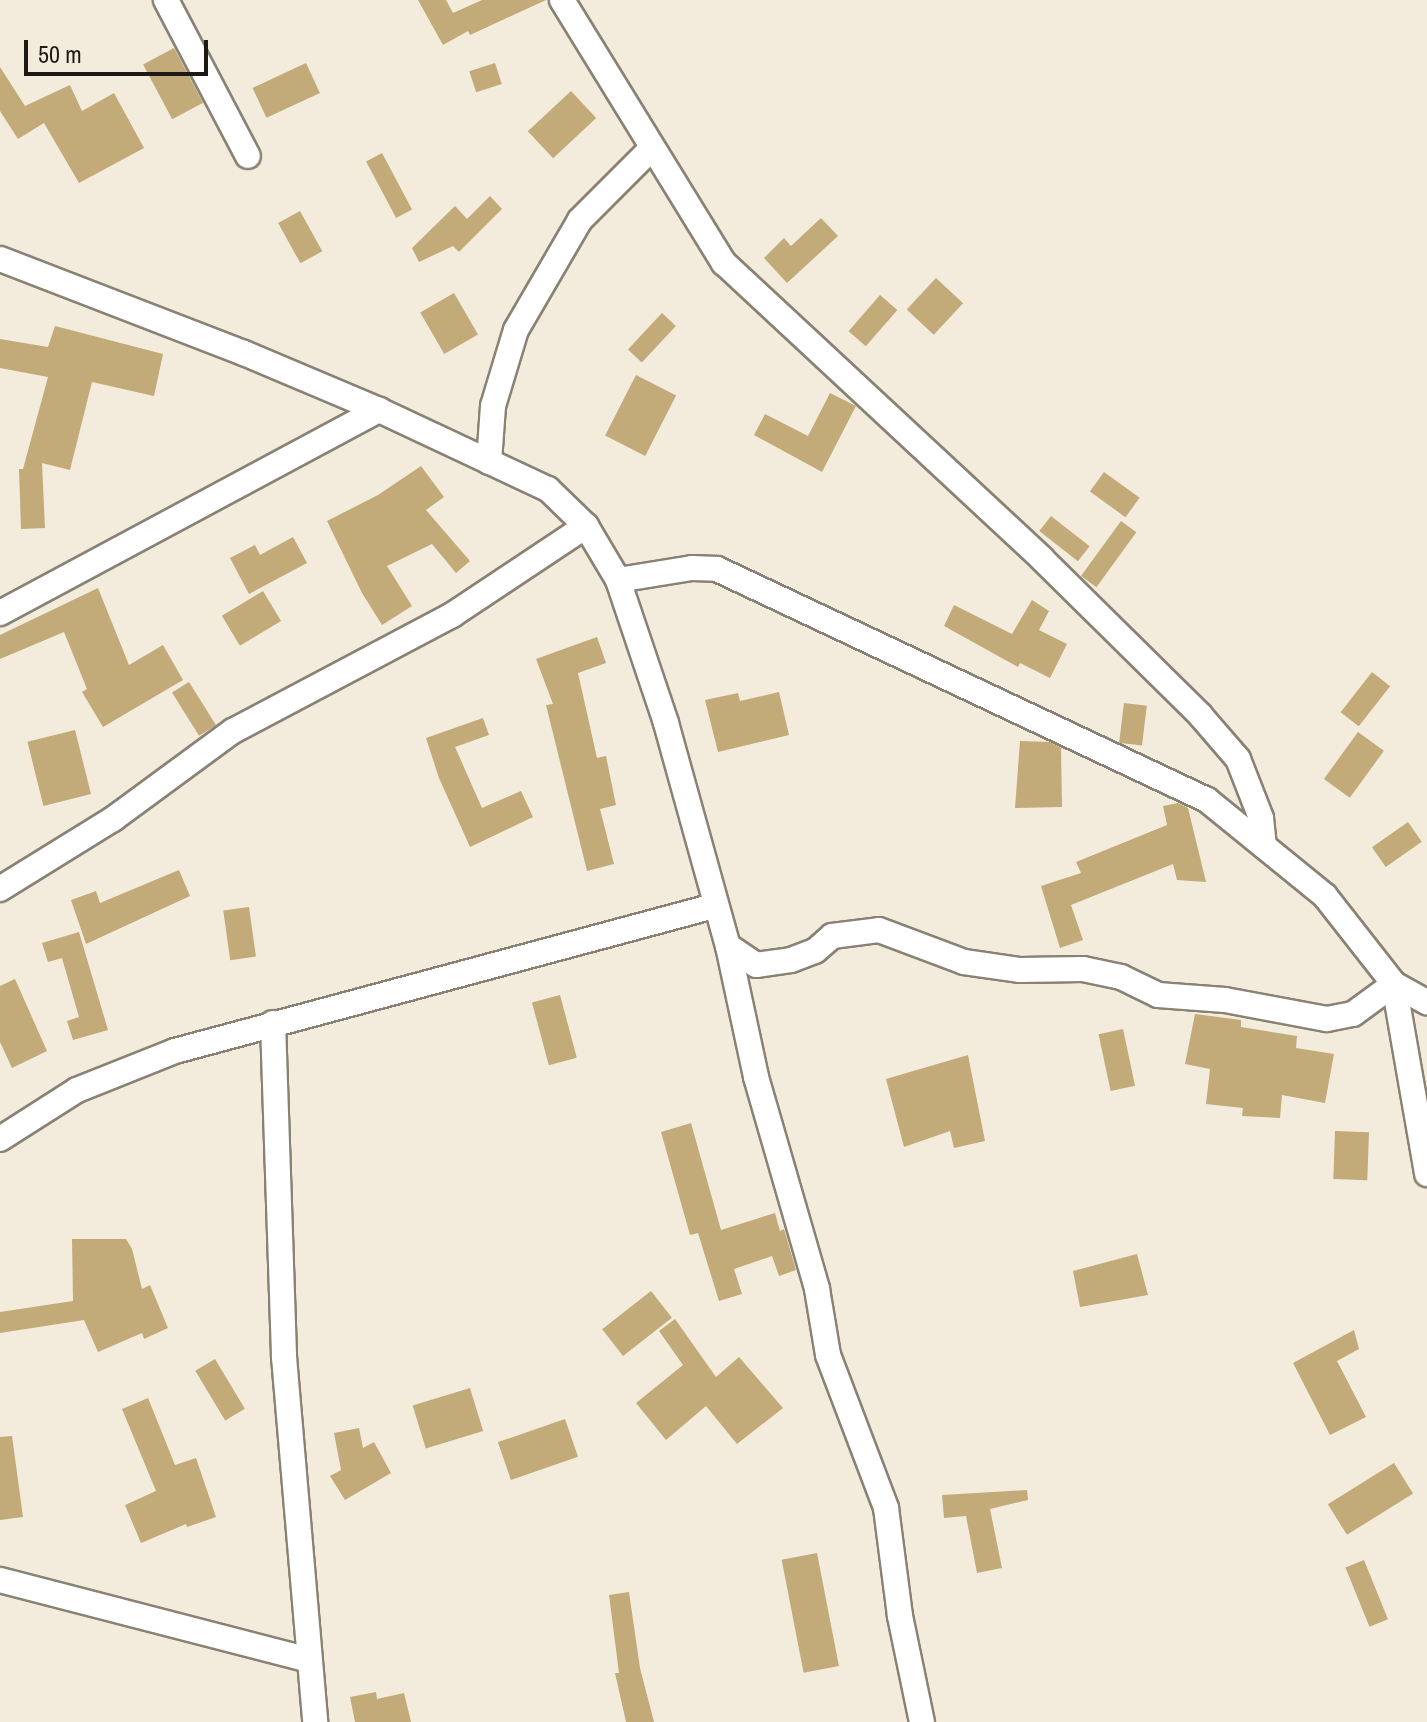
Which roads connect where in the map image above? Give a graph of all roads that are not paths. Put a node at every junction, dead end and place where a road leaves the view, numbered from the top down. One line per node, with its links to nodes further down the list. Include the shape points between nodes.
1 (166, 0): 4 (street)
2 (562, 0): 3 (street)
3 (651, 149): 7 (street, via 580,220 516,330 493,406); 11 (street, via 724,263 1042,559 1200,715 1238,759 1261,818)
4 (248, 156)
5 (0, 259): 6 (street)
6 (379, 410): 7 (street); 10 (street)
7 (489, 462): 8 (street, via 548,489)
8 (586, 526): 9 (street); 12 (street, via 452,615 233,731 113,819)
9 (618, 580): 11 (street, via 717,569 1207,800); 13 (street, via 666,723)
10 (0, 613)
11 (1264, 846): 15 (street, via 1325,896)
12 (0, 889)
13 (714, 906): 14 (street); 17 (street)
14 (728, 946): 15 (street, via 756,965 803,956 832,936 879,930 964,962 1020,970 1083,969 1121,977 1158,995 1225,1000 1327,1019 1353,1014); 23 (street, via 756,1077 817,1289 828,1355 886,1508 900,1616)
15 (1394, 984): 16 (street); 19 (street)
16 (1427, 1002)
17 (273, 1023): 18 (street, via 175,1051 77,1090); 21 (street, via 284,1357)
18 (0, 1139)
19 (1427, 1174)
20 (0, 1580): 21 (street)
21 (309, 1660): 22 (street)
22 (315, 1722)
23 (922, 1722)

